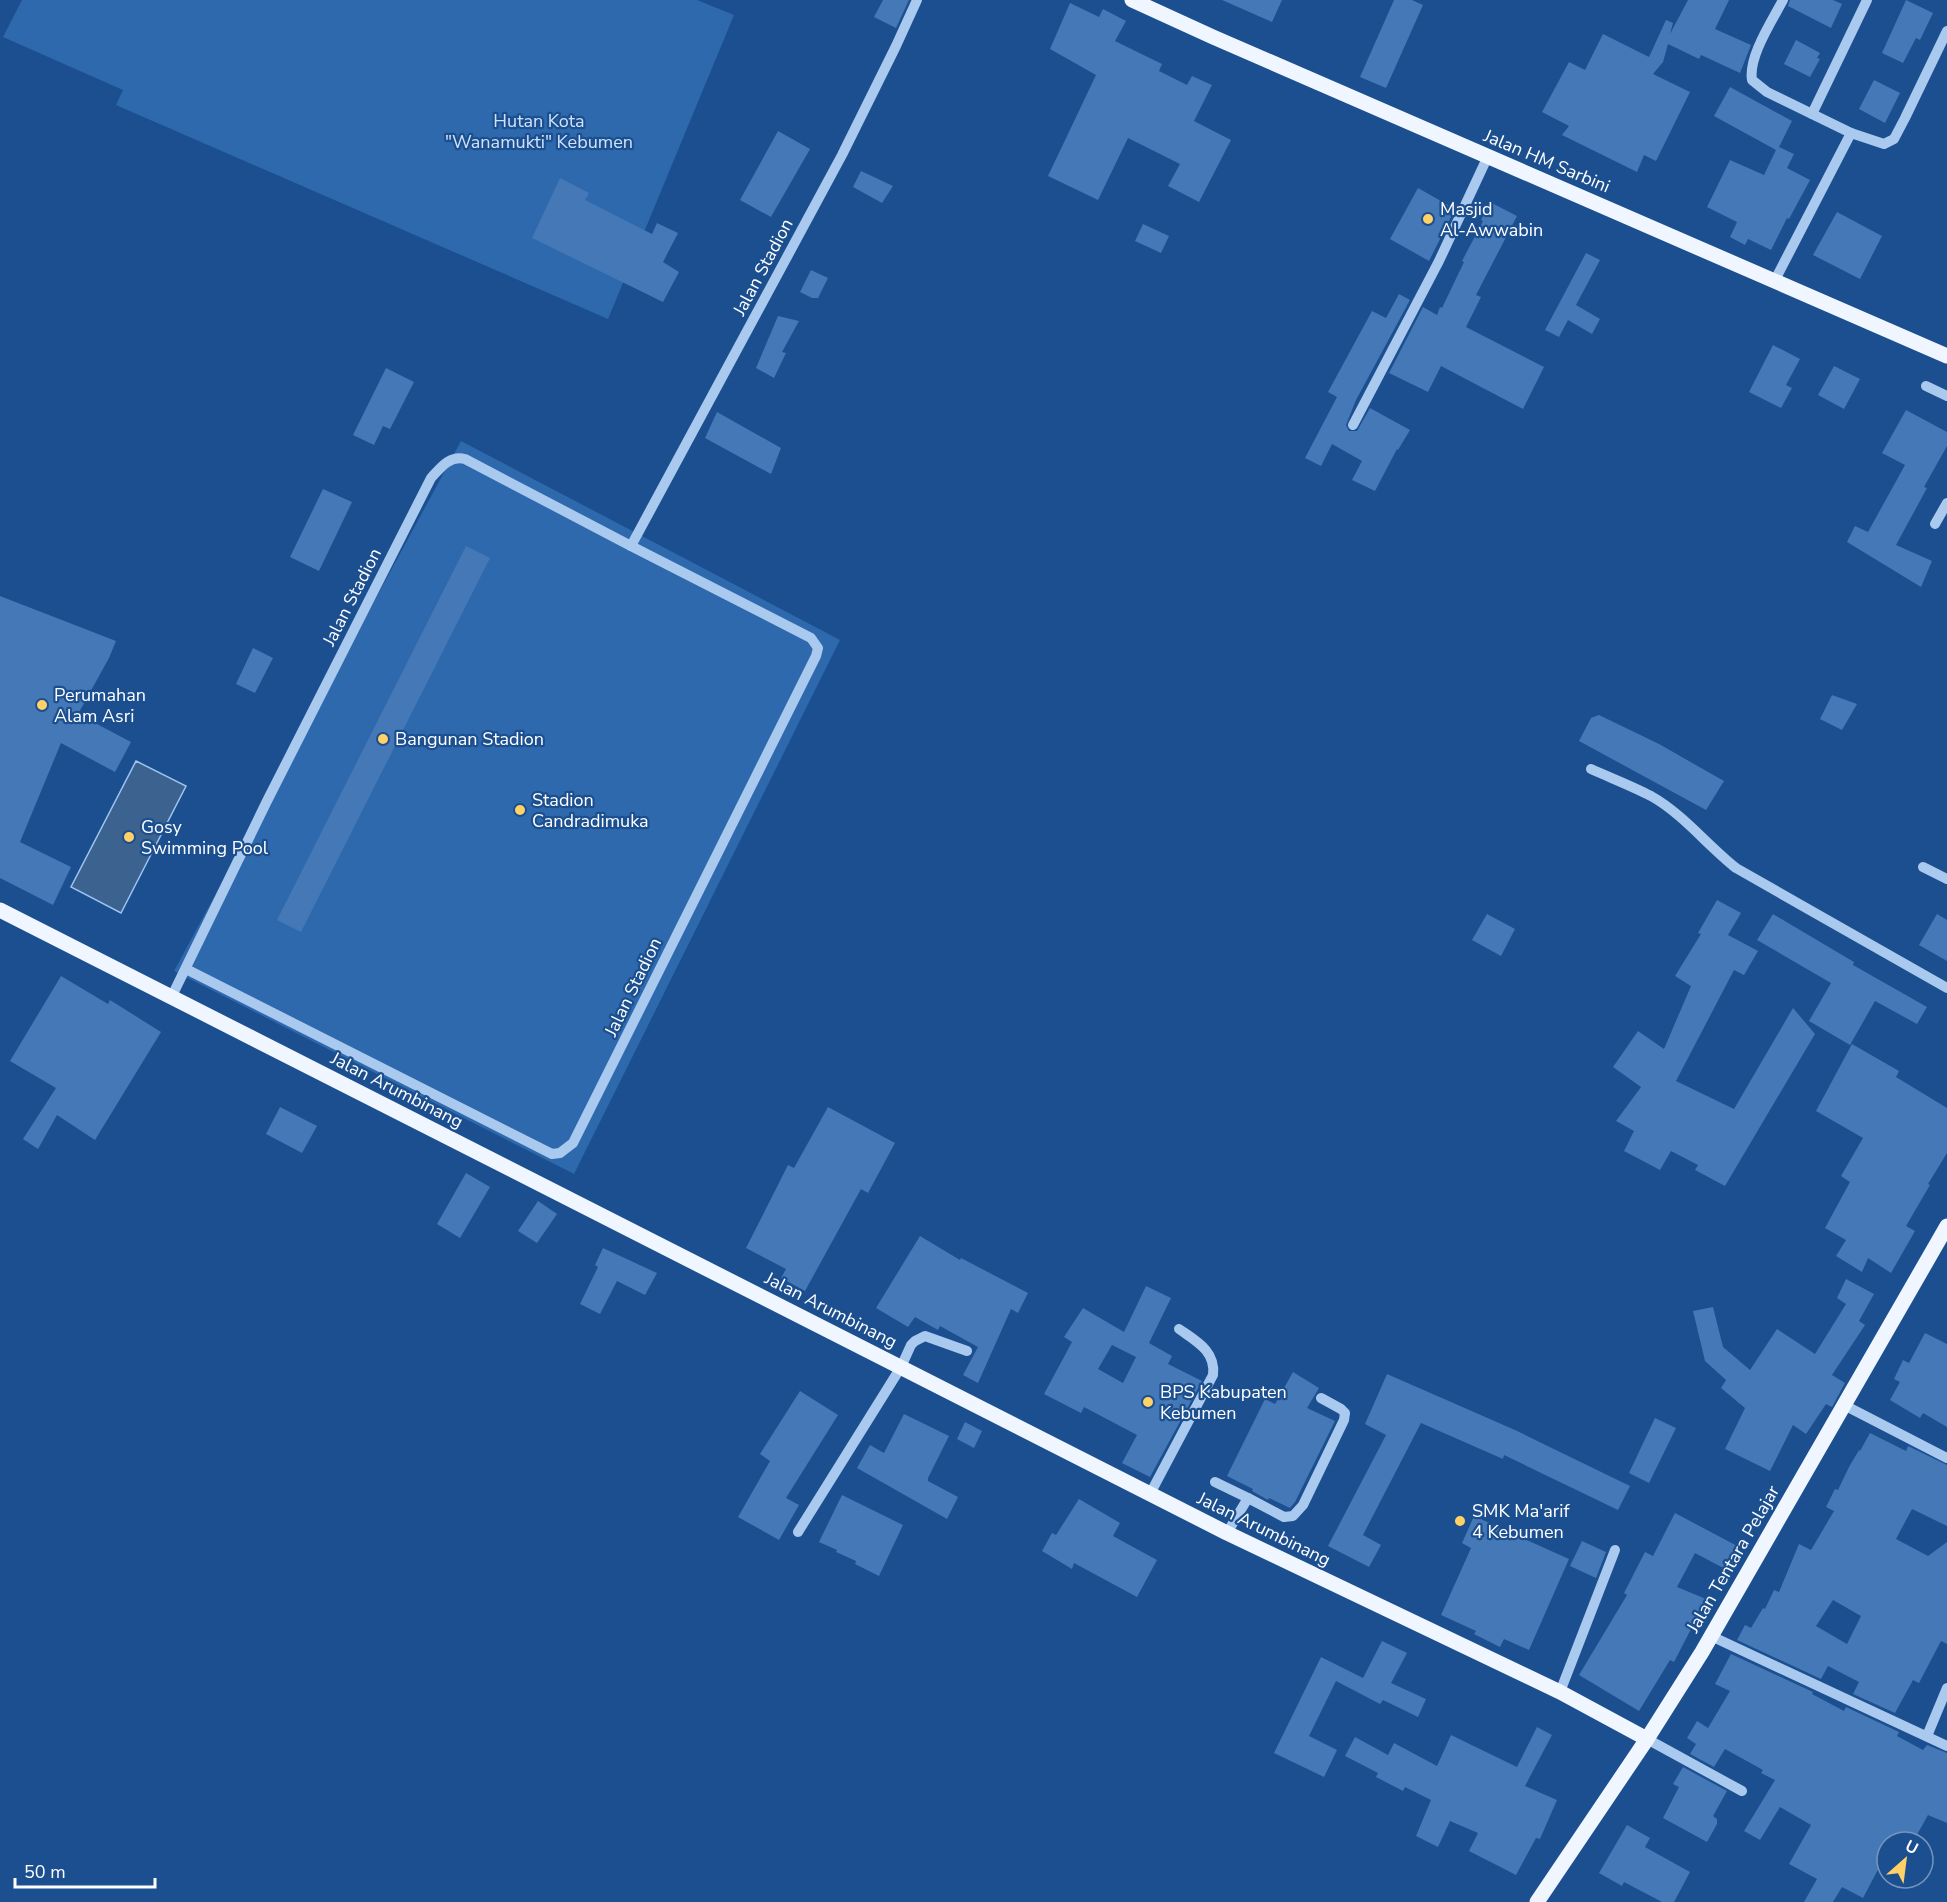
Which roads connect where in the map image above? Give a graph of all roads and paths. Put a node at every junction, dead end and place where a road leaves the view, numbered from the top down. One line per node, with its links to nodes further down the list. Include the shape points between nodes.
1 (917, 0): 16 (street, Jalan Stadion, via 842,154)
2 (1132, 0): 8 (main road, Jalan HM Sarbini)
3 (1784, 0): 6 (street, via 1750,72 1752,80 1767,92)
4 (1867, 0): 6 (street)
5 (1947, 32): 7 (street, via 1894,139 1884,144)
6 (1812, 114): 7 (street)
7 (1851, 133): 9 (street)
8 (1488, 156): 9 (main road, Jalan HM Sarbini); 13 (street, via 1439,261)
9 (1775, 280): 10 (main road, Jalan HM Sarbini)
10 (1947, 356)
11 (1926, 386): 12 (street)
12 (1947, 396)
13 (1353, 425)
14 (1947, 503): 15 (street)
15 (1935, 524)
16 (632, 546): 21 (street, Jalan Stadion, via 465,459 448,461 431,478); 21 (street, Jalan Stadion, via 811,638 818,648 573,1143 552,1154)
17 (1591, 769): 22 (street, via 1652,796 1736,868)
18 (1923, 867): 19 (street)
19 (1947, 879)
20 (0, 910): 23 (main road, Jalan Arumbinang)
21 (186, 969): 23 (street, Jalan Stadion)
22 (1947, 988)
23 (171, 998): 27 (main road, Jalan Arumbinang)
24 (1947, 1226): 29 (main road, Jalan Tentara Pelajar)
25 (1179, 1329): 32 (street, via 1210,1355 1213,1375)
26 (967, 1351): 27 (street, via 925,1336 911,1346)
27 (901, 1367): 32 (main road, Jalan Arumbinang); 34 (street)
28 (1321, 1398): 33 (street, via 1341,1409 1344,1420 1303,1505 1293,1516 1284,1517)
29 (1844, 1405): 30 (street); 37 (main road, Jalan Tentara Pelajar)
30 (1947, 1458)
31 (1215, 1482): 33 (street)
32 (1150, 1494): 35 (main road, Jalan Arumbinang)
33 (1248, 1498): 35 (street)
34 (798, 1532)
35 (1227, 1533): 39 (main road, Jalan Arumbinang)
36 (1615, 1550): 39 (street)
37 (1711, 1636): 40 (street); 41 (main road, Jalan Tentara Pelajar)
38 (1947, 1688): 40 (street)
39 (1560, 1692): 41 (main road, Jalan Arumbinang)
40 (1927, 1736): 42 (street)
41 (1647, 1739): 43 (street); 44 (main road, Jalan Tentara Pelajar)
42 (1947, 1746)
43 (1742, 1791)
44 (1537, 1902)

